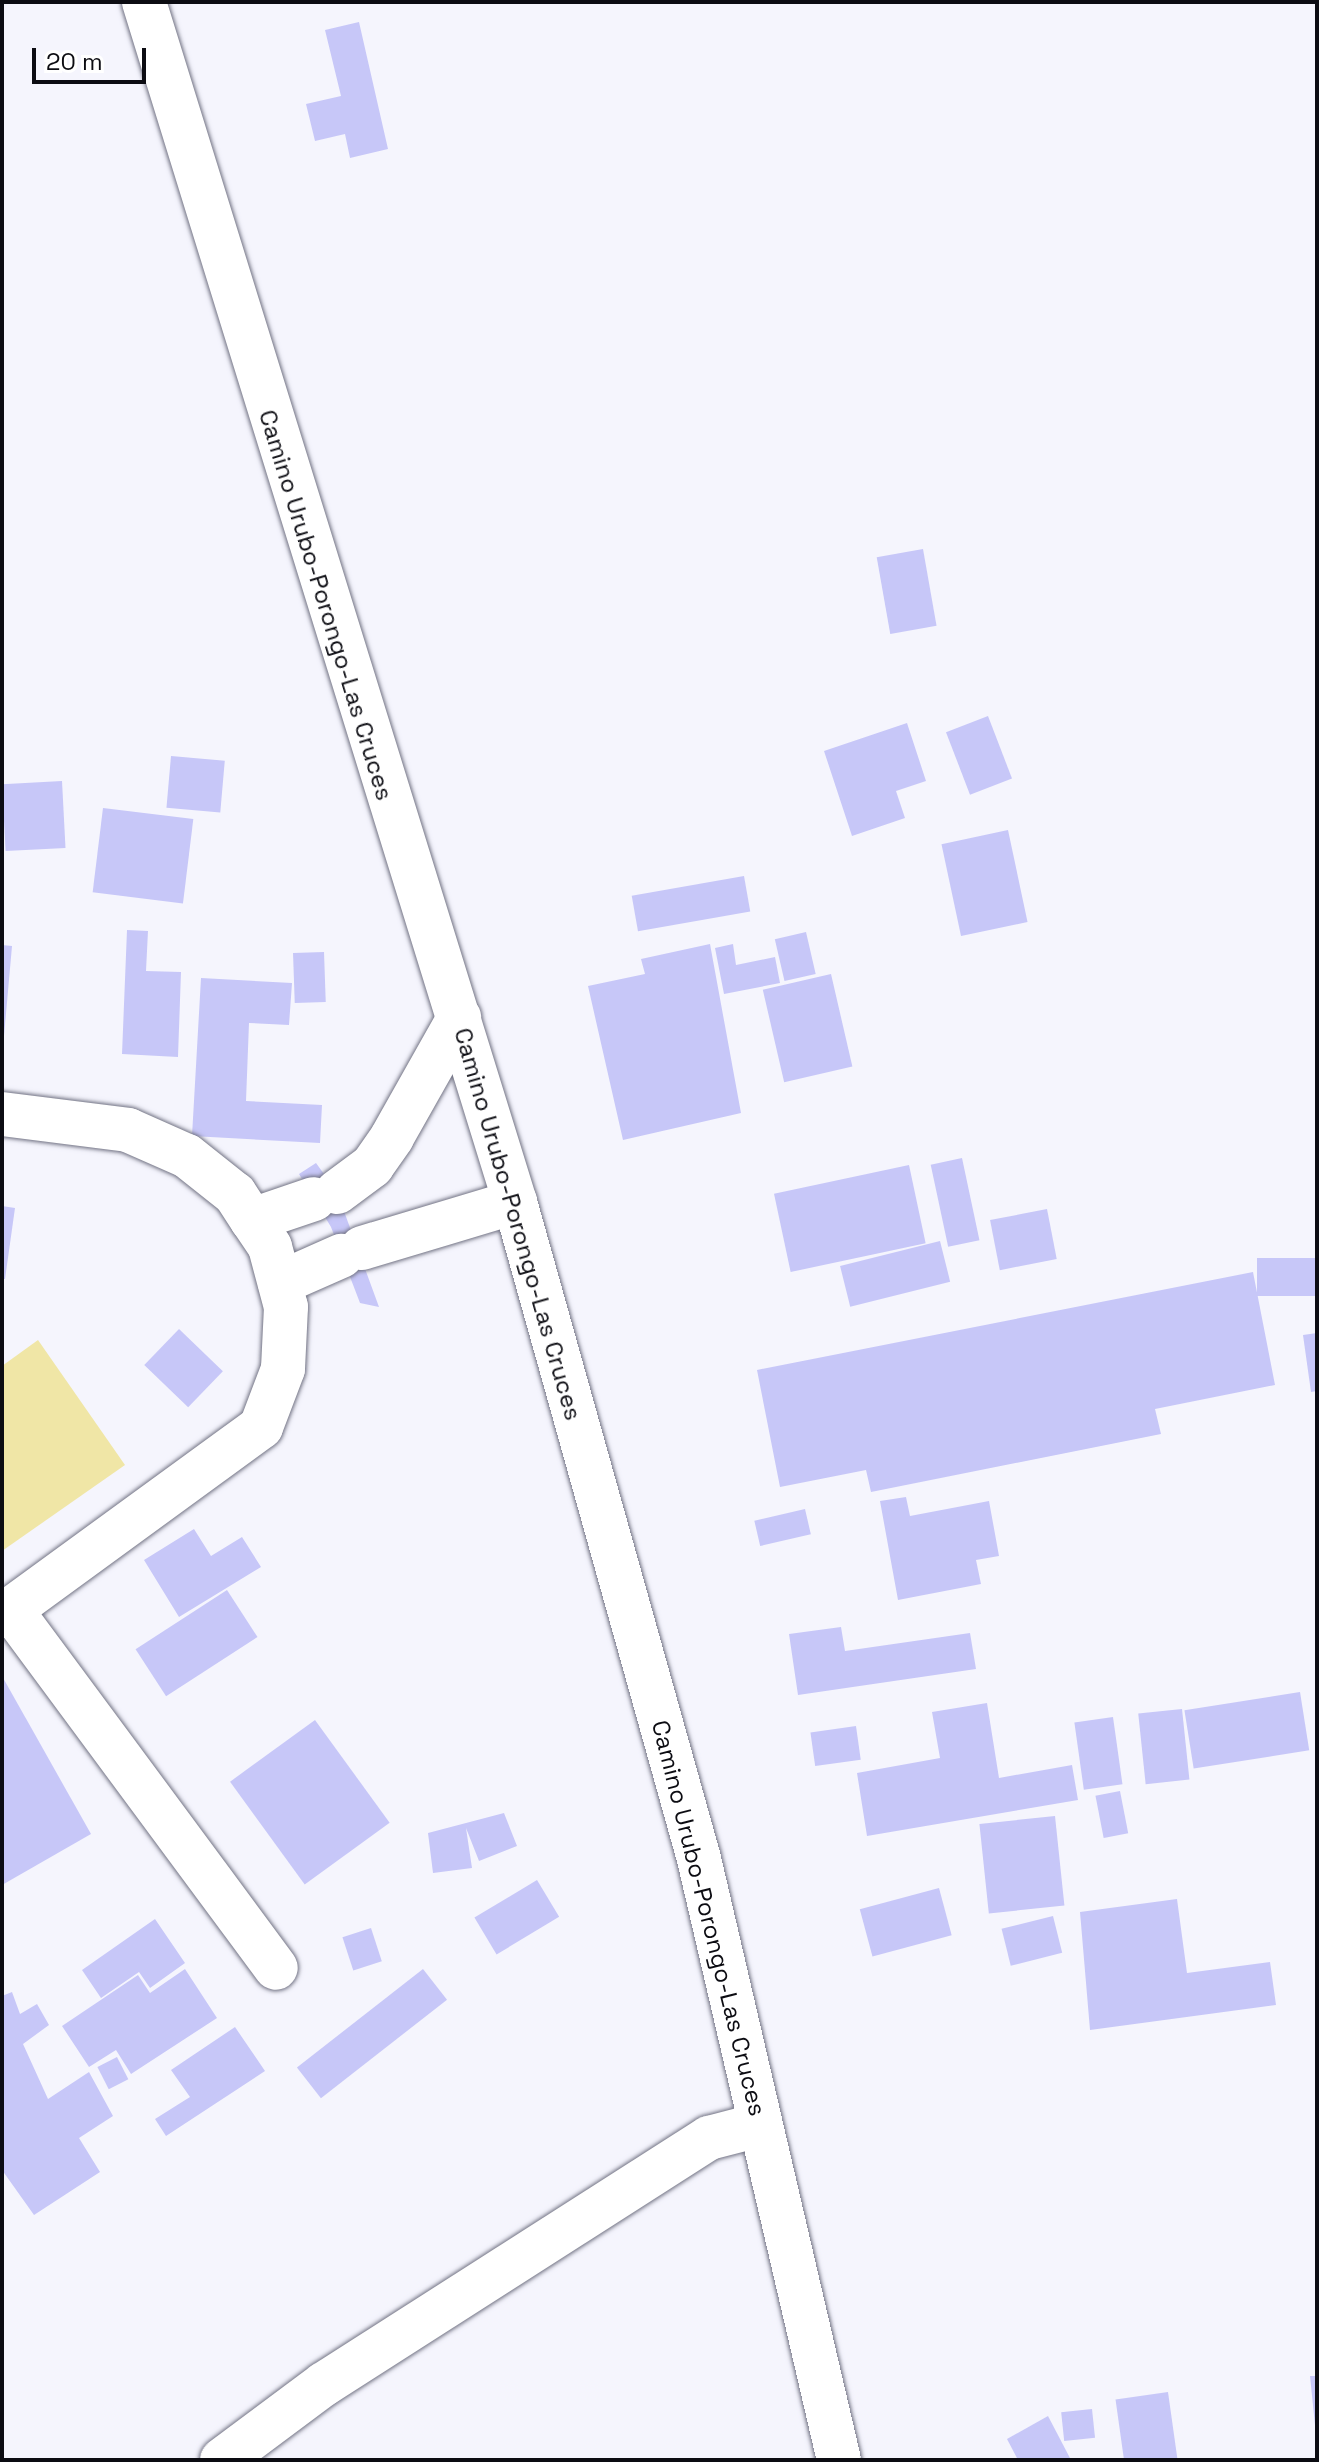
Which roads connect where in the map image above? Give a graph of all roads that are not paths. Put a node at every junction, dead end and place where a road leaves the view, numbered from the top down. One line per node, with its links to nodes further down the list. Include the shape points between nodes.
1 (144, 2): 2 (main road, Camino Urubo-Porongo-Las Cruces, via 254,377)
2 (459, 1018): 4 (main road, Camino Urubo-Porongo-Las Cruces); 5 (main road, via 372,1166 326,1195)
3 (2, 1114): 5 (main road, via 128,1130 187,1156 235,1194)
4 (515, 1202): 6 (main road, via 352,1252); 9 (main road, Camino Urubo-Porongo-Las Cruces, via 699,1859)
5 (252, 1220): 6 (main road)
6 (280, 1283): 7 (main road, via 286,1307 283,1369 261,1427)
7 (7, 1613): 8 (main road)
8 (276, 1968)
9 (759, 2125): 10 (main road, via 709,2138 324,2384); 11 (main road, Camino Urubo-Porongo-Las Cruces)
10 (222, 2460)
11 (839, 2460)

